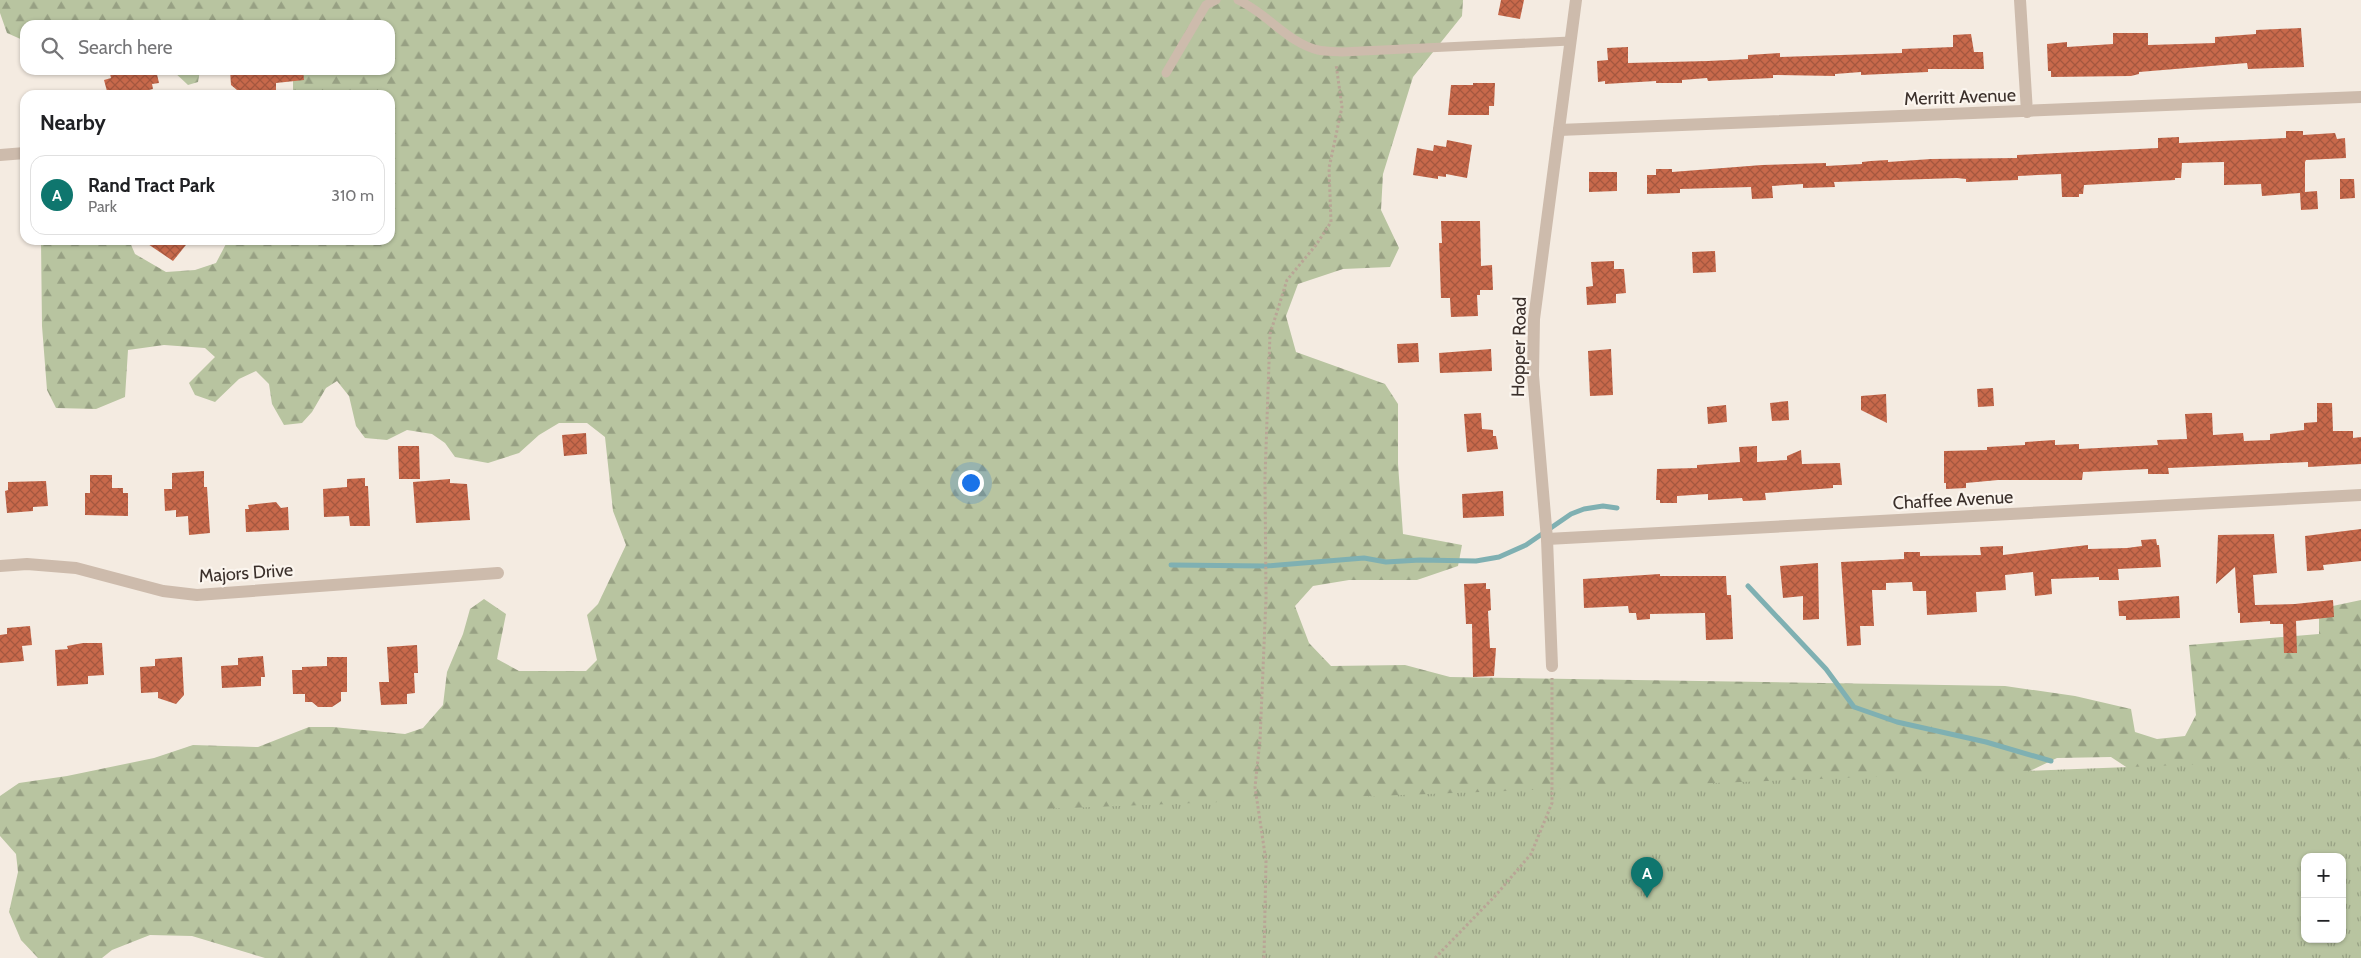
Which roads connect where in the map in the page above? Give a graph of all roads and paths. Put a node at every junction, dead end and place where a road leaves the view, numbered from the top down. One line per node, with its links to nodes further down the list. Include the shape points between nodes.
1 (1216, 0): 7 (lane, via 1206,5)
2 (1238, 0): 6 (lane, via 1298,41 1318,50)
3 (1576, 0): 5 (street, Hopper Road)
4 (2020, 0): 9 (street)
5 (1570, 41): 6 (lane); 10 (street, Hopper Road)
6 (1335, 51): 18 (path, via 1342,107 1329,168 1331,222 1316,246 1287,280 1270,334 1265,476 1266,599 1255,787 1266,861)
7 (1166, 73)
8 (2361, 97): 9 (street, Merritt Avenue)
9 (2027, 112): 10 (street, Merritt Avenue)
10 (1559, 130): 14 (street, Hopper Road, via 1534,319 1533,375)
11 (20, 153): 12 (street)
12 (0, 155)
13 (2361, 495): 14 (street, Chaffee Avenue)
14 (1548, 539): 17 (street, Hopper Road)
15 (0, 566): 16 (street, Majors Drive, via 27,564 76,568 163,592 196,595)
16 (498, 573)
17 (1552, 666): 19 (path, via 1552,803 1530,854 1496,895)
18 (1264, 958)
19 (1435, 958)

